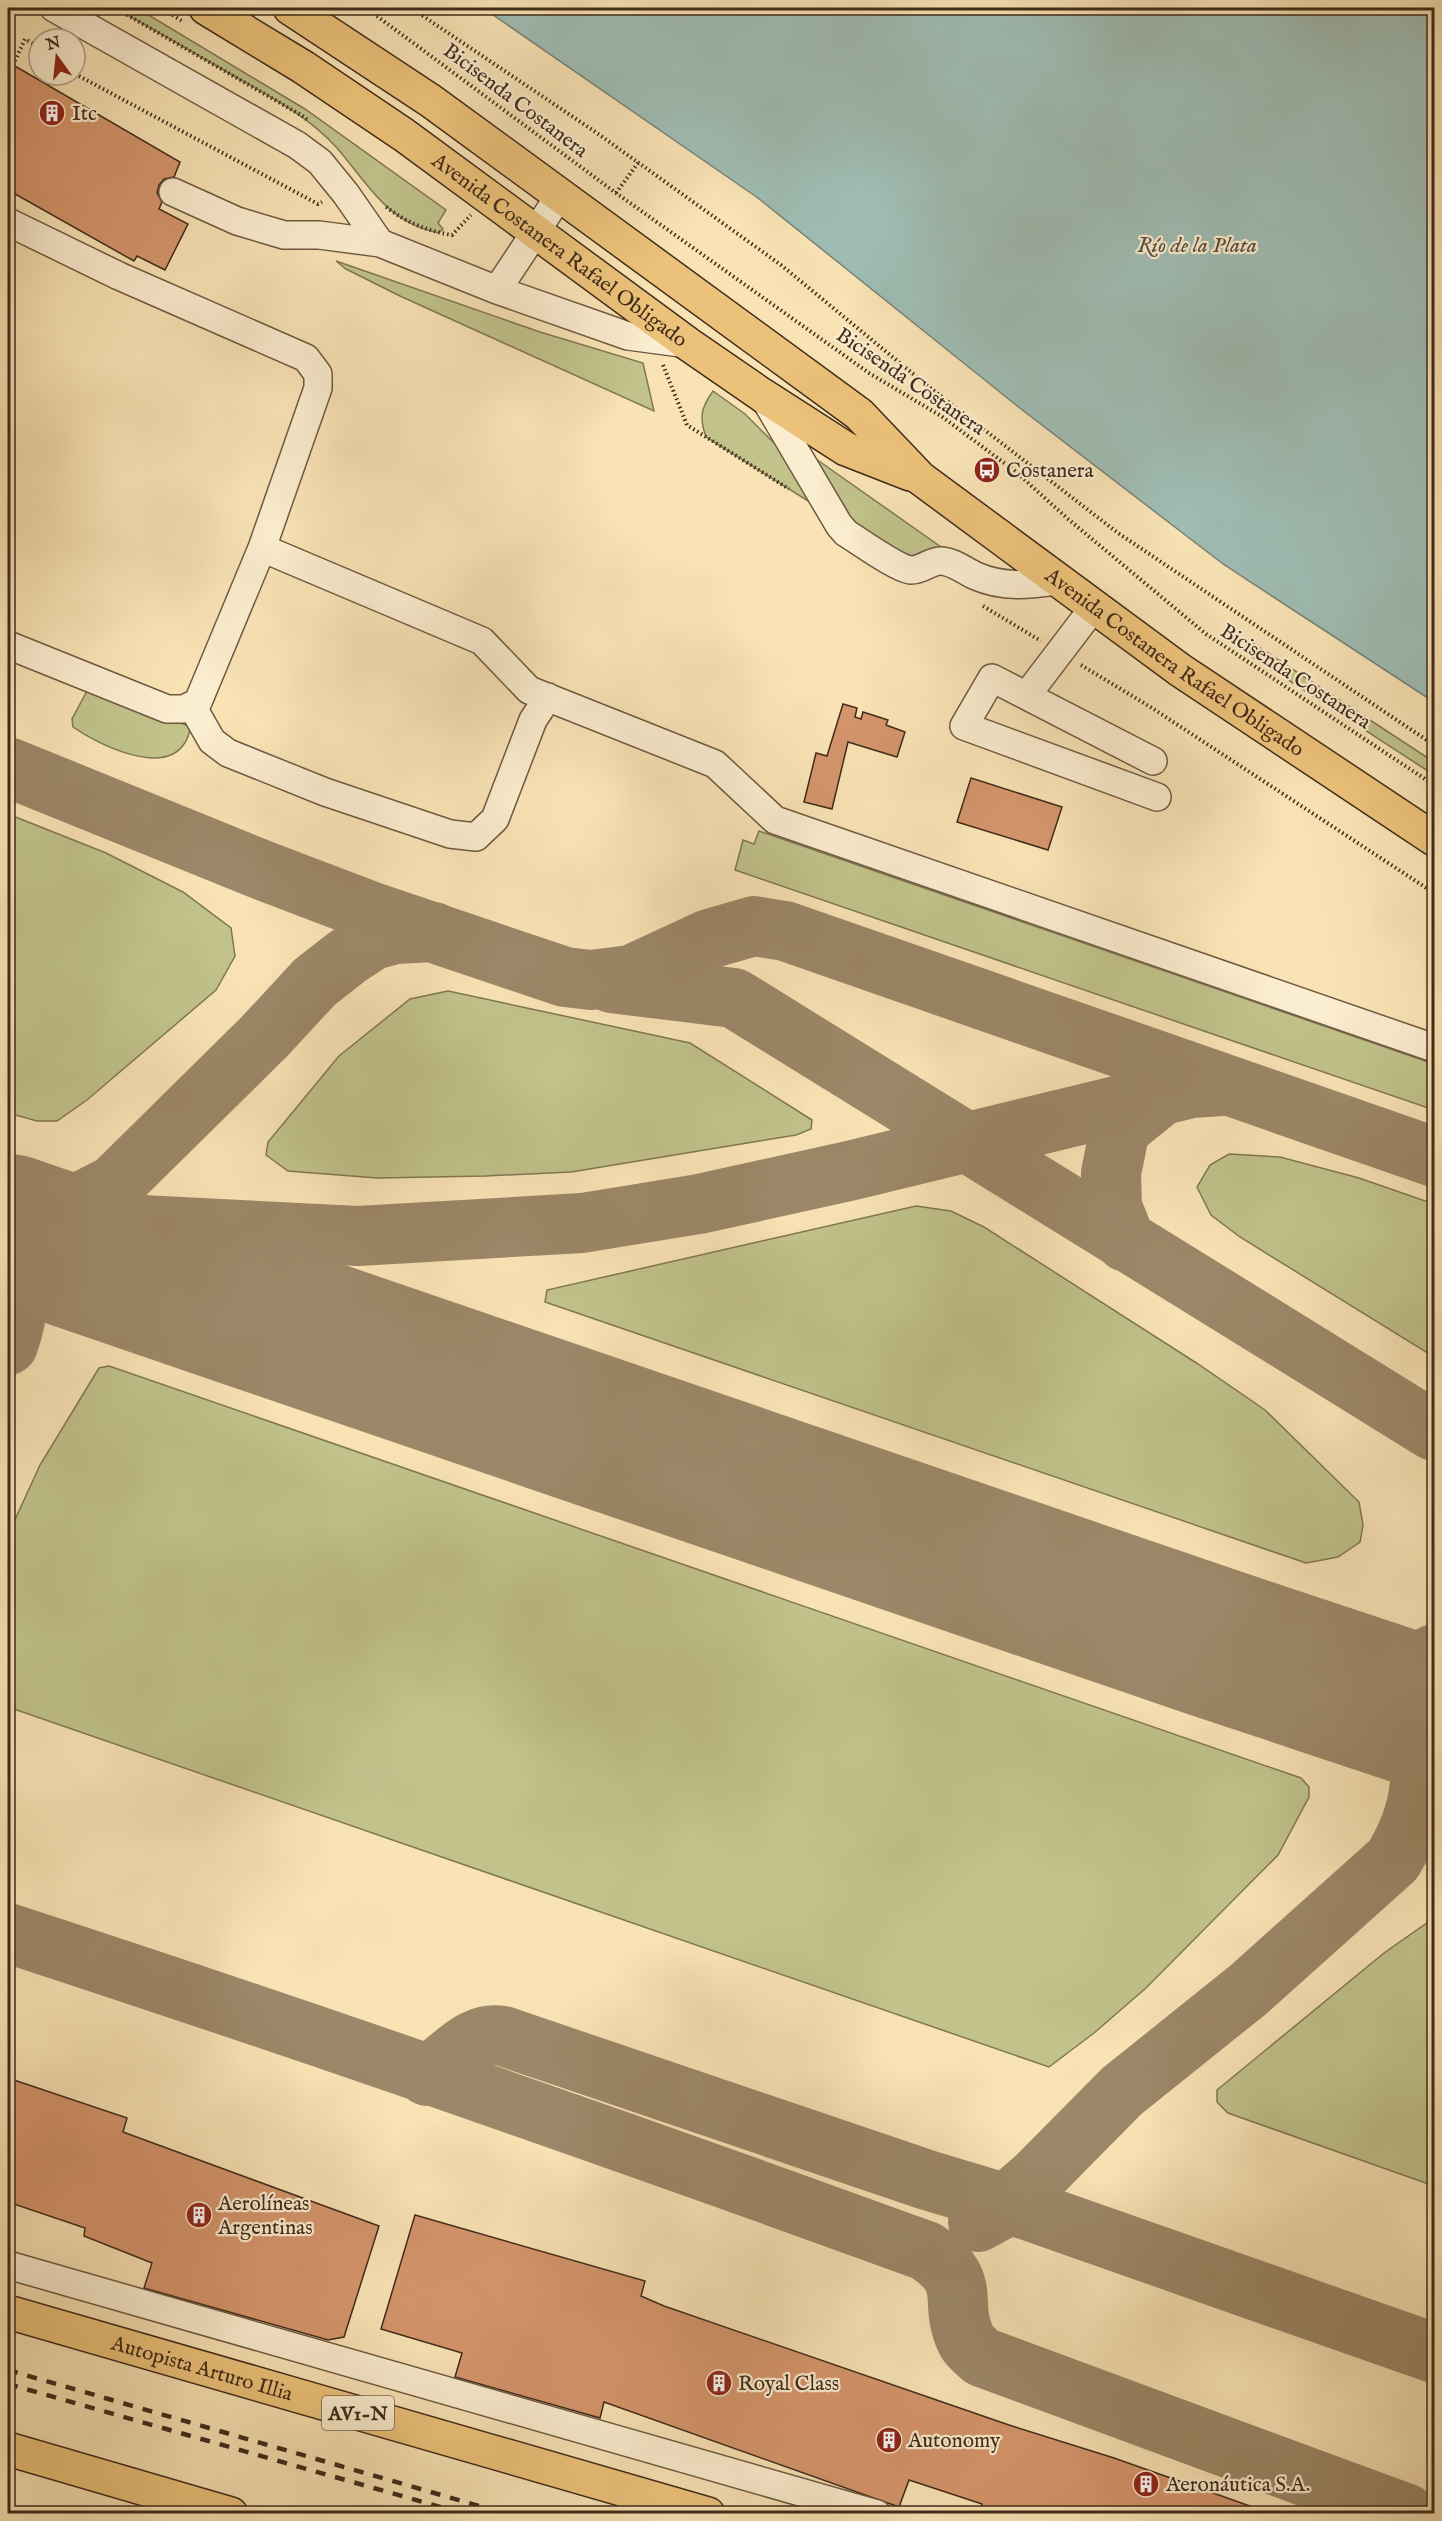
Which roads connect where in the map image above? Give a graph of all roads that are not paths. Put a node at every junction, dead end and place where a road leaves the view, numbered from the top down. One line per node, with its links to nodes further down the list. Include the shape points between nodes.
1 (54, 8): 8 (lane, via 320,162)
2 (206, 8): 7 (main road, Avenida Costanera Rafael Obligado, via 404,135)
3 (290, 8): 5 (main road, Avenida Costanera Rafael Obligado, via 431,101)
4 (173, 192): 8 (lane, via 237,221 284,235)
5 (560, 195): 7 (lane); 12 (main road, Avenida Costanera Rafael Obligado, via 859,414)
6 (8, 222): 13 (lane, via 118,276 306,358 314,366 318,388)
7 (536, 232): 9 (lane); 10 (main road, Avenida Costanera Rafael Obligado)
8 (380, 243): 9 (lane)
9 (497, 290): 10 (lane, via 628,336)
10 (688, 344): 11 (main road, Avenida Costanera Rafael Obligado)
11 (762, 395): 12 (main road, Avenida Costanera Rafael Obligado, via 846,449); 14 (lane, via 846,533 908,570 942,561 977,577 1009,585)
12 (920, 478): 14 (main road, Avenida Costanera Rafael Obligado)
13 (262, 548): 18 (lane, via 482,641 530,690); 19 (lane, via 206,684)
14 (1058, 581): 15 (main road, Avenida Costanera Rafael Obligado)
15 (1094, 607): 17 (lane); 22 (main road, Avenida Costanera Rafael Obligado, via 1180,670)
16 (8, 645): 19 (lane, via 167,709)
17 (1027, 695): 20 (lane); 21 (lane, via 992,678 964,726)
18 (548, 697): 19 (lane, via 533,720 495,819 476,837 416,823 228,753 212,741); 23 (lane, via 715,764 775,820)
19 (192, 706)
20 (1153, 761)
21 (1157, 797)
22 (1434, 839)
23 (1434, 1048)
24 (8, 2265): 31 (lane)
25 (8, 2312): 30 (main road, Autopista Arturo Illia / AV1-N)
26 (8, 2449): 27 (main road)
27 (42, 2459): 28 (main road); 29 (main road)
28 (174, 2514)
29 (231, 2514)
30 (708, 2514)
31 (877, 2514)

